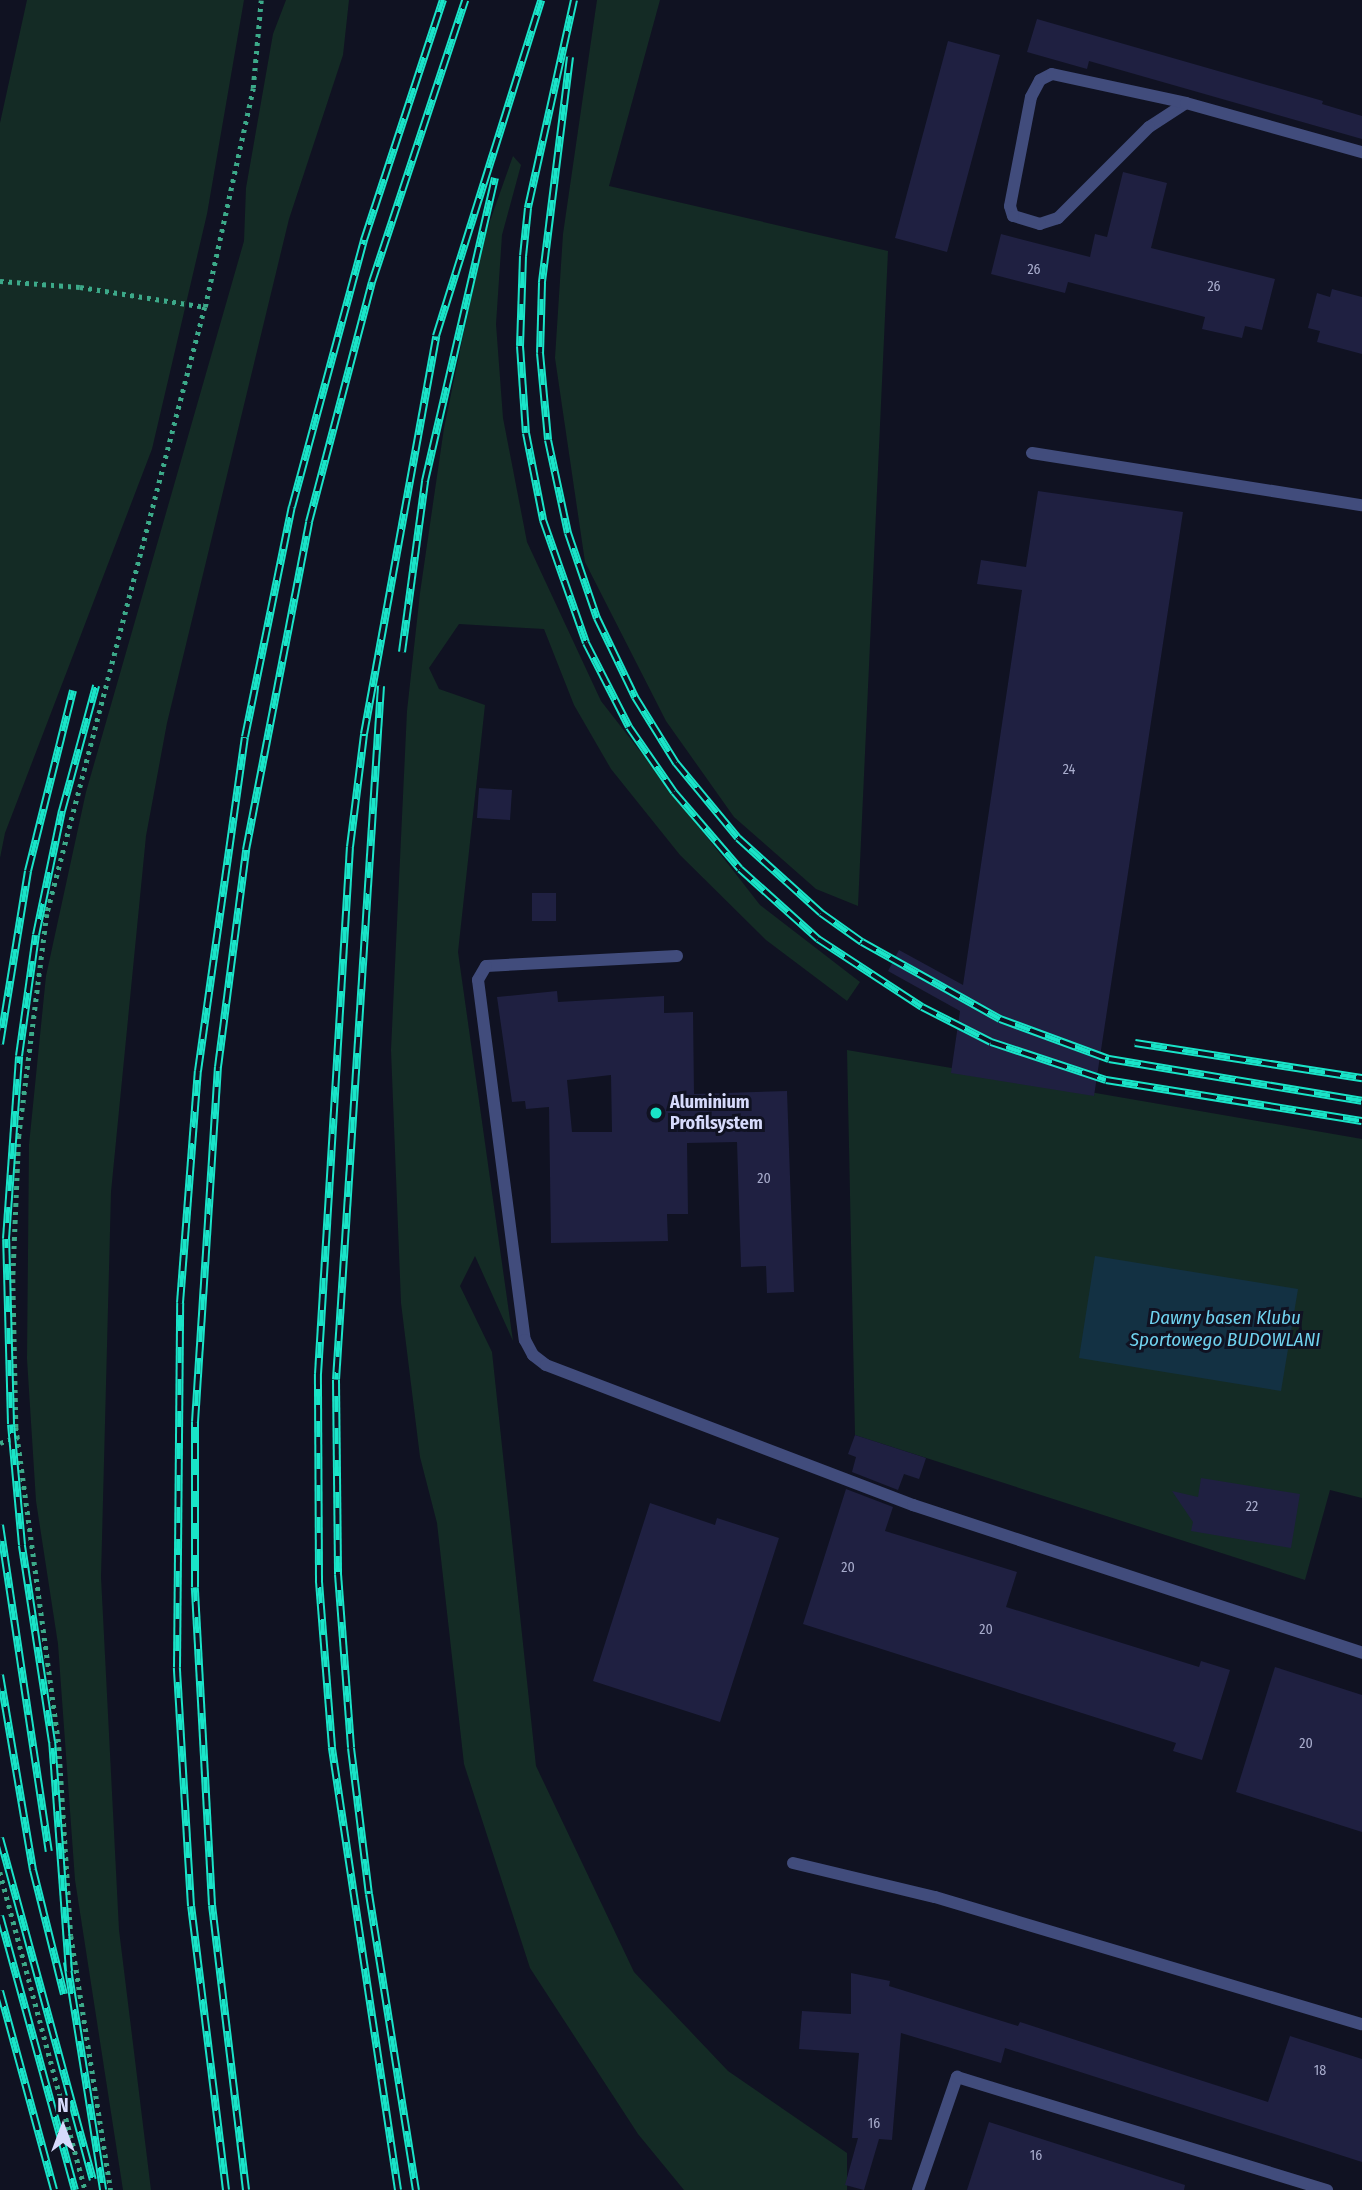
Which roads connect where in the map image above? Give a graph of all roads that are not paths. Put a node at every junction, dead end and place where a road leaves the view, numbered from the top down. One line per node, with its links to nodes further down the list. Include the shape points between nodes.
1 (1186, 103): 1 (lane, via 1059,74 1040,80 1031,97 1010,206 1013,216 1040,224 1058,218 1149,127); 2 (lane)
2 (1362, 152)
3 (1032, 453): 4 (lane)
4 (1362, 505)
5 (677, 956): 6 (lane, via 485,966 478,980 525,1339 533,1355 546,1365 913,1505)
6 (1362, 1653)
7 (793, 1863): 8 (lane, via 935,1897)
8 (1362, 2024)
9 (918, 2190): 10 (lane, via 957,2077)
10 (1327, 2190)

